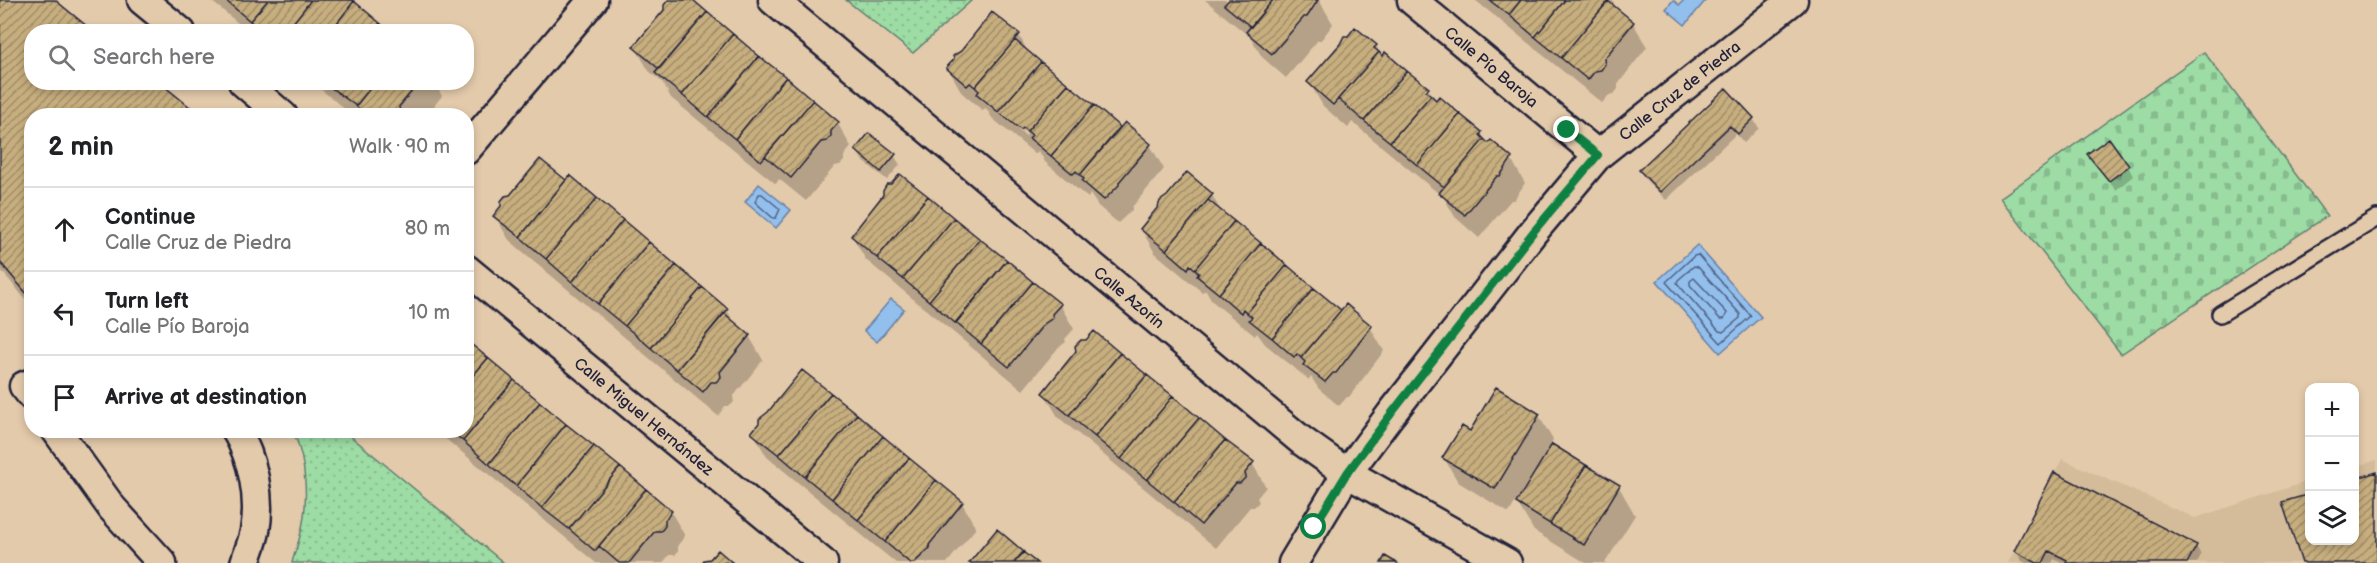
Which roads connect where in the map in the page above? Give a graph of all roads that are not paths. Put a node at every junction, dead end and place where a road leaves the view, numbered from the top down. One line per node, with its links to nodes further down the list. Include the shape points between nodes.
1 (142, 0): 6 (street)
2 (593, 0): 9 (street)
3 (773, 0): 16 (street, Calle Azorín, via 1302,441)
4 (1412, 0): 10 (street, Calle Pío Baroja)
5 (1793, 0): 10 (street, Calle Cruz de Piedra)
6 (171, 24)
7 (252, 90): 8 (street)
8 (274, 108)
9 (474, 141)
10 (1598, 155): 16 (street, Calle Cruz de Piedra, via 1534,231)
11 (2377, 218): 13 (lane)
12 (474, 276): 19 (street, Calle Miguel Hernández)
13 (2220, 315)
14 (62, 438): 17 (street, via 112,508)
15 (240, 438): 18 (street, via 254,474 255,493 255,531)
16 (1347, 473): 20 (street, Calle Cruz de Piedra); 21 (street, Calle Azorín)
17 (162, 563)
18 (244, 563)
19 (823, 563)
20 (1293, 563)
21 (1507, 563)

